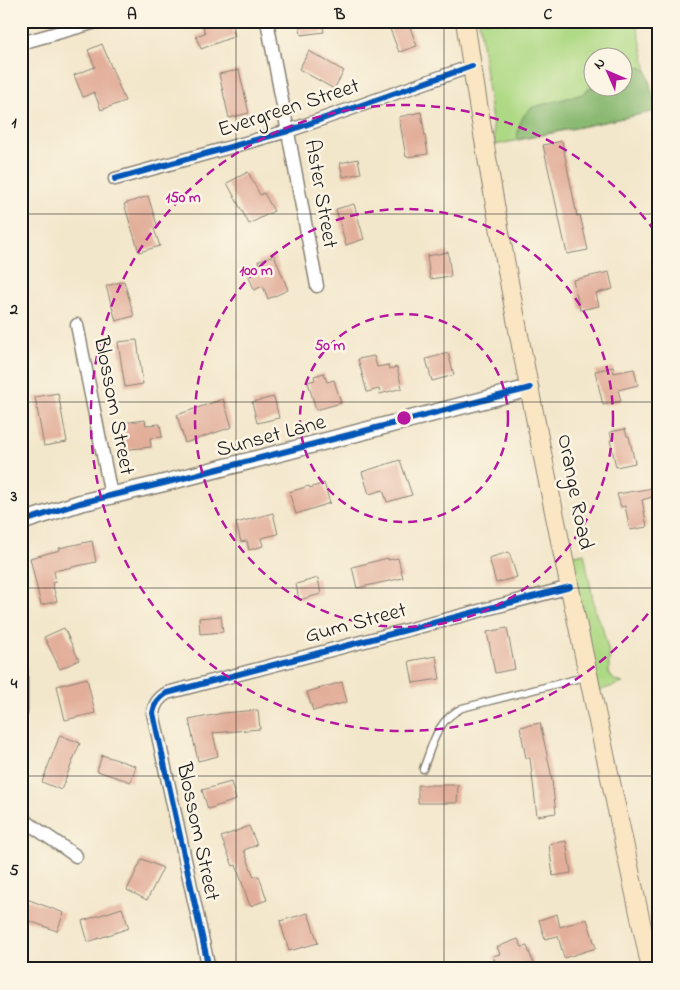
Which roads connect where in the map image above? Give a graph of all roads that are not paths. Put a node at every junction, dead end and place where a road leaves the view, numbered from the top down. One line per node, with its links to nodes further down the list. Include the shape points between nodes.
1 (100, 21): 4 (street)
2 (267, 21): 6 (street, Aster Street)
3 (465, 21): 5 (main road, Orange Road)
4 (21, 43)
5 (472, 66): 6 (street, Evergreen Street); 10 (main road, Orange Road)
6 (288, 130): 7 (street, Evergreen Street); 8 (street, Aster Street)
7 (115, 179)
8 (317, 286)
9 (77, 325): 11 (street, Blossom Street)
10 (530, 388): 11 (street, Sunset Lane); 13 (main road, Orange Road)
11 (111, 495): 12 (street, Sunset Lane)
12 (21, 522)
13 (570, 587): 15 (main road, Orange Road); 16 (street, Gum Street, via 167,693)
14 (21, 667): 17 (street)
15 (589, 676): 18 (lane, via 452,713 438,729); 22 (main road, Orange Road)
16 (156, 703): 21 (street, Blossom Street, via 153,713)
17 (21, 713)
18 (423, 769)
19 (21, 818): 20 (street)
20 (76, 856)
21 (209, 969)
22 (651, 969)

